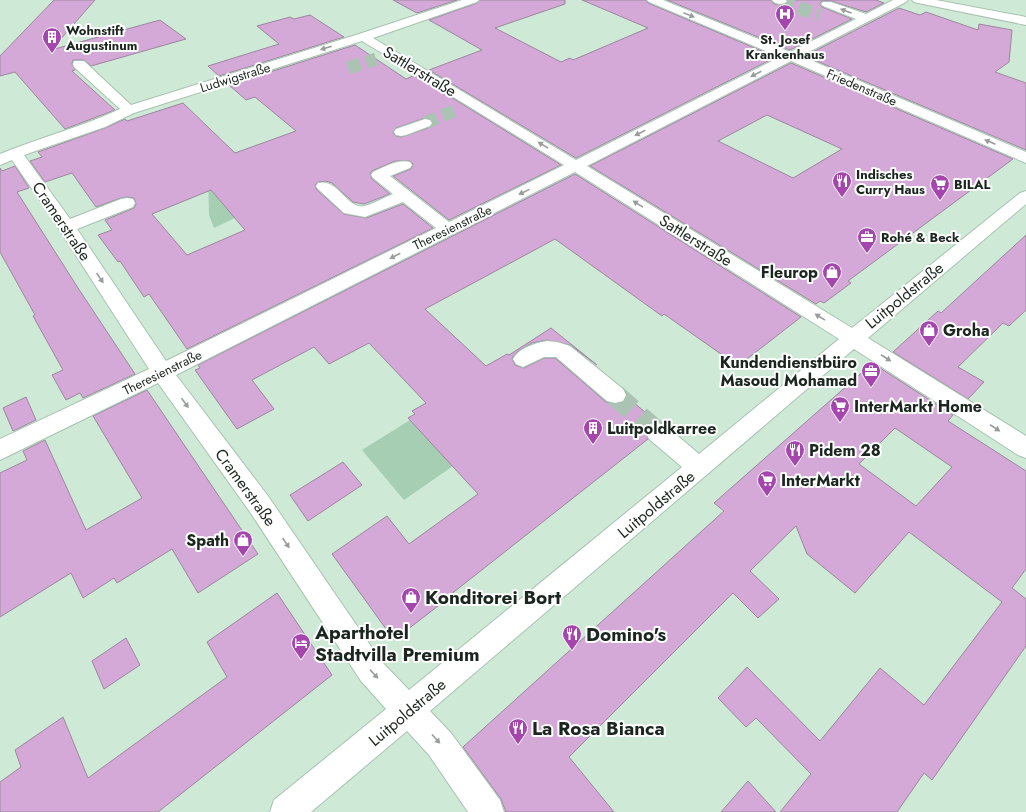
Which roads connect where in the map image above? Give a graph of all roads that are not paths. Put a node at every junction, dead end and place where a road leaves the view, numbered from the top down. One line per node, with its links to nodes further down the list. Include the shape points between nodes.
1 (473, 0): 8 (street, Ludwigstraße)
2 (653, 0): 10 (street, Friedenstraße, one-way to 10)
3 (902, 0): 6 (street, Theresienstraße)
4 (918, 0): 7 (street)
5 (827, 4): 6 (street, one-way to 5)
6 (868, 16): 10 (street, Theresienstraße, via 843,24)
7 (1026, 21)
8 (363, 37): 9 (street, Sattlerstraße); 14 (street, Ludwigstraße, one-way to 14)
9 (392, 54): 11 (street); 13 (street, Sattlerstraße)
10 (790, 56): 19 (street, Friedenstraße, one-way to 10); 21 (street, Theresienstraße, one-way to 21)
11 (376, 59)
12 (79, 64): 14 (street)
13 (474, 103): 15 (street); 21 (street, Sattlerstraße, one-way to 13)
14 (129, 110): 18 (street, Ludwigstraße, via 100,124)
15 (454, 111)
16 (422, 124): 17 (street)
17 (398, 130)
18 (8, 157): 26 (street, Cramerstraße)
19 (1026, 158)
20 (404, 166): 23 (street, via 379,175)
21 (576, 166): 27 (street, Theresienstraße, one-way to 27); 28 (street, Sattlerstraße, one-way to 21)
22 (324, 186): 23 (street, via 350,209 365,212)
23 (404, 195): 27 (street)
24 (1026, 196): 28 (street, Luitpoldstraße)
25 (127, 203): 26 (street)
26 (66, 226): 30 (street, Cramerstraße, one-way to 30)
27 (448, 229): 30 (street, Theresienstraße, one-way to 30)
28 (853, 338): 33 (street, Sattlerstraße, one-way to 33); 35 (street, Luitpoldstraße)
29 (523, 359): 31 (street, via 543,348 563,351)
30 (162, 372): 34 (street, Theresienstraße); 36 (street, Cramerstraße, one-way to 36, via 259,504 371,671)
31 (615, 395)
32 (657, 432): 35 (street)
33 (1026, 448)
34 (0, 450)
35 (698, 468): 36 (street, Luitpoldstraße)
36 (410, 710): 37 (street, Luitpoldstraße); 38 (street, Cramerstraße, one-way to 38, via 440,744)
37 (286, 812)
38 (488, 812)

